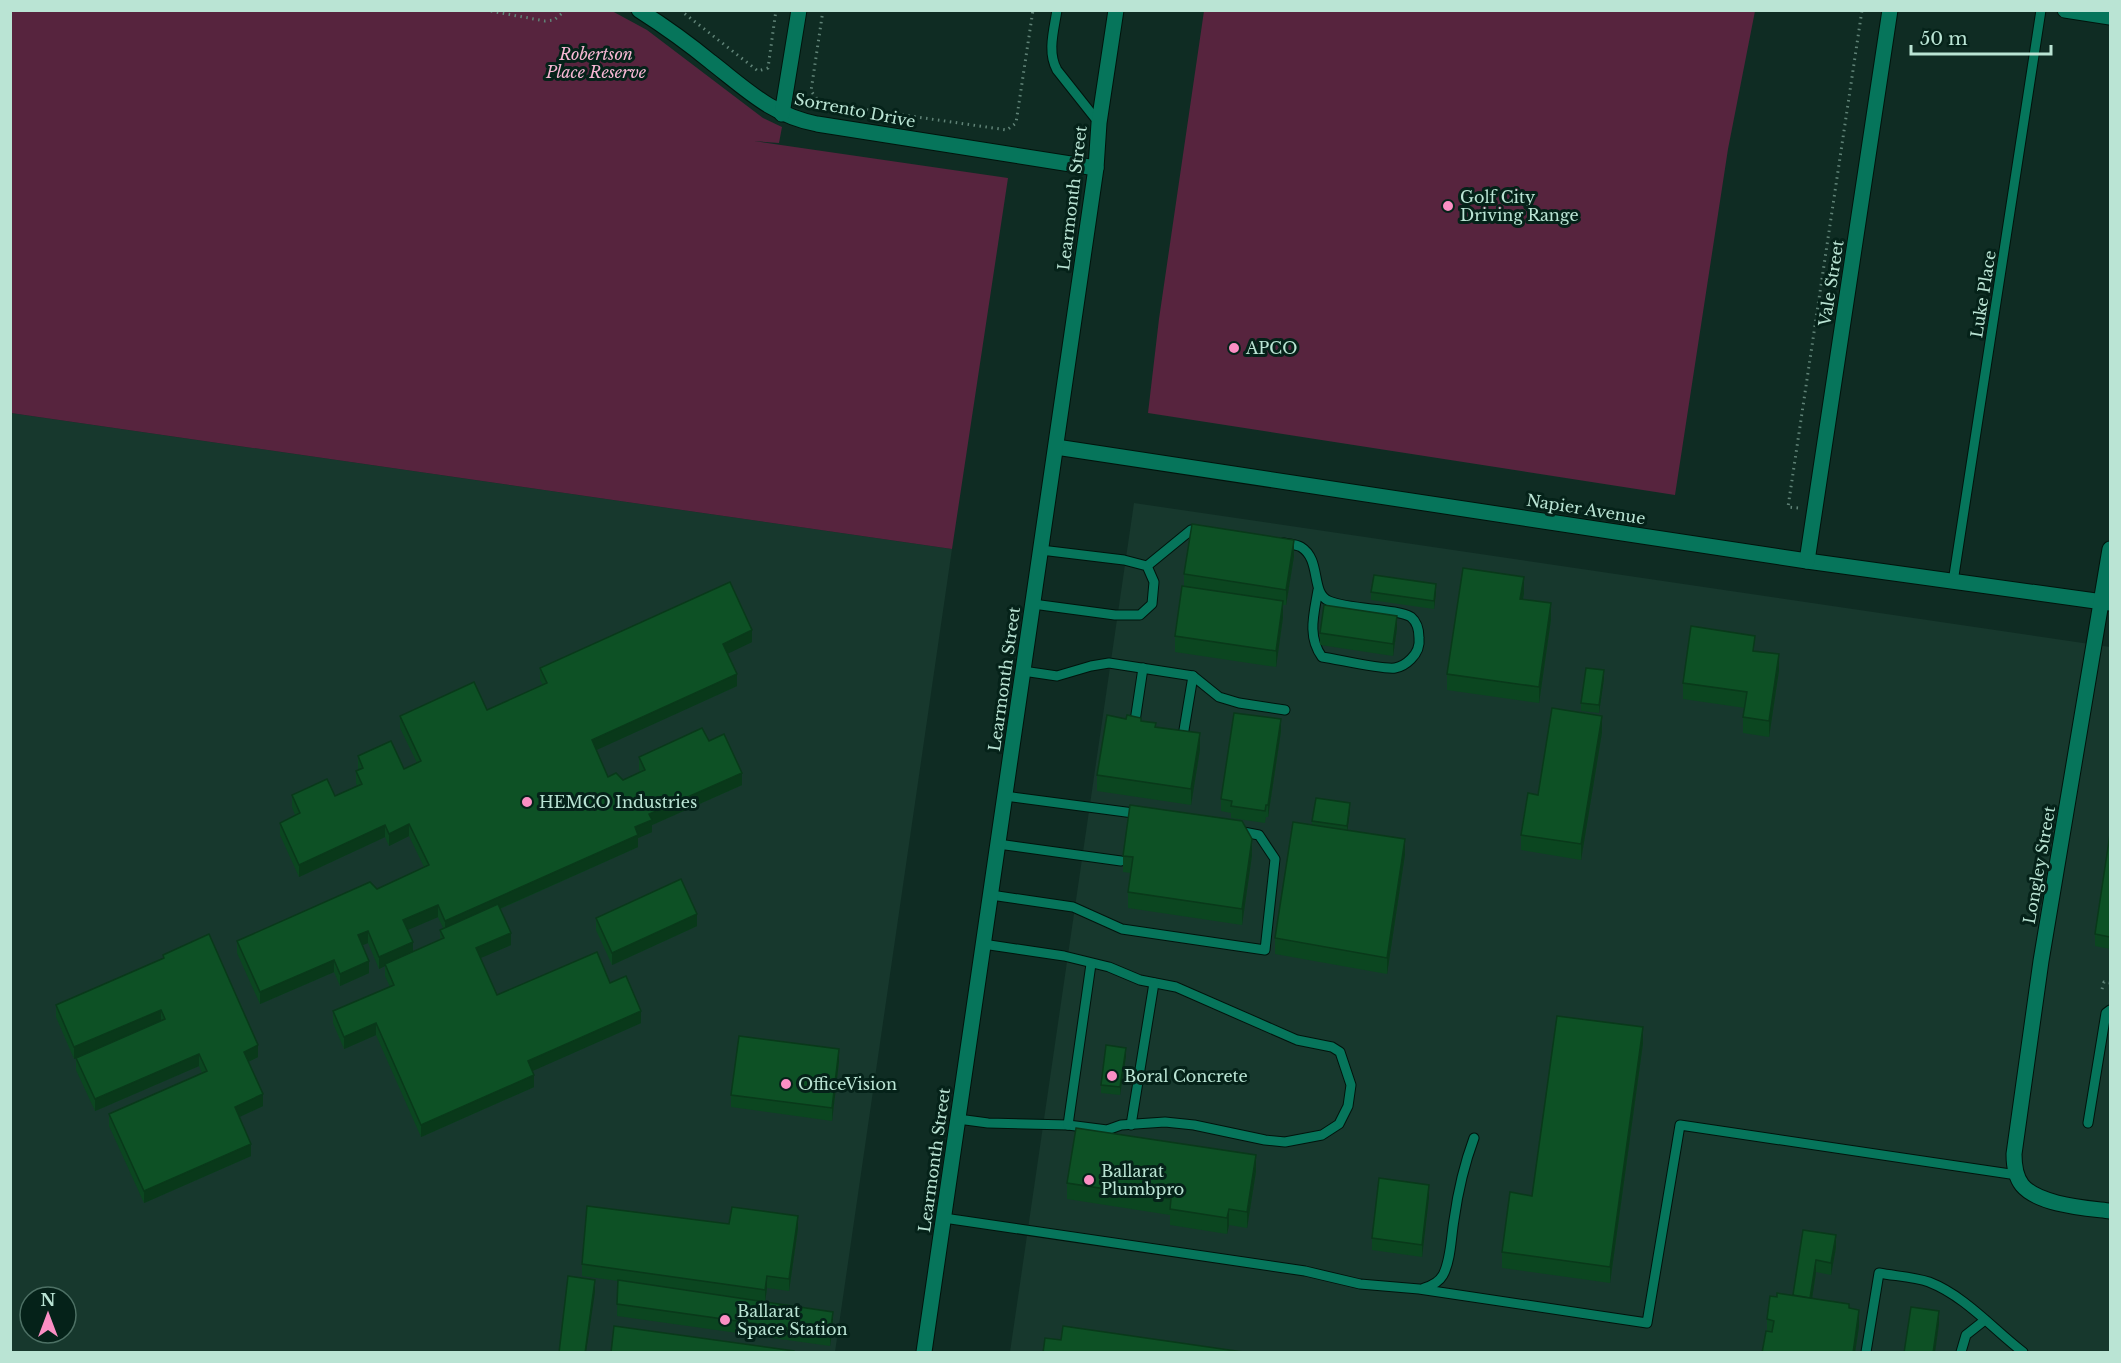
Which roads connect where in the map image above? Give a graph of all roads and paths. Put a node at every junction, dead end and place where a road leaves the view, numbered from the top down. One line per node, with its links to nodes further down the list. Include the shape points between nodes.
1 (485, 10): 2 (path, via 545,21 554,20)
2 (566, 10)
3 (639, 10): 16 (street, Sorrento Drive)
4 (680, 10): 5 (path, via 758,71 768,68)
5 (776, 10)
6 (799, 10): 16 (street)
7 (823, 10): 8 (path, via 811,91 820,103 1007,130 1016,123)
8 (1033, 10)
9 (1057, 10): 17 (lane, via 1051,48 1053,61)
10 (1116, 10): 17 (street, Learmonth Street)
11 (1862, 10): 20 (path, via 1788,507)
12 (1890, 10): 20 (street, Vale Street)
13 (2041, 10): 27 (lane, Luke Place)
14 (2066, 10): 15 (street)
15 (2110, 17)
16 (782, 114): 18 (street, Sorrento Drive, via 817,124)
17 (1099, 123): 18 (street, Learmonth Street)
18 (1096, 168): 19 (street, Learmonth Street)
19 (1056, 447): 24 (street, Learmonth Street); 25 (street, Napier Avenue)
20 (1815, 510): 25 (street, Vale Street)
21 (1213, 533): 26 (lane, via 1191,530)
22 (1278, 543): 28 (lane, via 1300,546 1308,554 1317,572)
23 (2110, 549): 29 (street, Longley Street)
24 (1041, 550): 26 (lane); 30 (street, Learmonth Street)
25 (1808, 561): 27 (street, Napier Avenue)
26 (1148, 566): 30 (lane, via 1154,582 1152,604 1140,615)
27 (1953, 582): 29 (street, Napier Avenue)
28 (1318, 590): 28 (lane, via 1326,600 1346,606 1412,618 1420,636 1414,656 1394,668 1322,657 1312,632)
29 (2107, 603): 54 (street, Longley Street, via 2041,961 2014,1154)
30 (1033, 604): 32 (street, Learmonth Street)
31 (1143, 668): 32 (lane, via 1109,663 1057,676); 33 (lane); 35 (lane)
32 (1023, 671): 37 (street, Learmonth Street)
33 (1192, 676): 34 (lane, via 1219,697); 36 (lane)
34 (1285, 710)
35 (1134, 729)
36 (1183, 736)
37 (1005, 796): 38 (lane); 40 (street, Learmonth Street)
38 (1151, 816)
39 (1226, 829): 42 (lane, via 1259,835 1275,858 1265,950 1122,929 1073,907)
40 (998, 844): 41 (lane); 42 (street, Learmonth Street)
41 (1121, 861)
42 (991, 895): 43 (street, Learmonth Street)
43 (983, 944): 44 (lane, via 1045,952); 49 (street, Learmonth Street)
44 (1090, 964): 45 (lane); 51 (lane)
45 (1154, 983): 52 (lane); 52 (lane, via 1176,987 1297,1040 1332,1047 1340,1053 1351,1085 1348,1106 1339,1124 1322,1135 1285,1142 1194,1125)
46 (2110, 983): 47 (path, via 2104,982)
47 (2103, 989)
48 (2110, 1010): 50 (lane, via 2106,1013)
49 (958, 1119): 51 (lane); 56 (street, Learmonth Street)
50 (2088, 1123)
51 (1068, 1125): 52 (lane, via 1107,1130)
52 (1131, 1125)
53 (1473, 1138): 57 (lane, via 1458,1188 1443,1276 1432,1286)
54 (2020, 1181): 55 (street, via 2035,1195 2054,1202); 57 (lane, via 1680,1125 1647,1323)
55 (2110, 1211)
56 (944, 1218): 57 (lane, via 1305,1271 1360,1284); 59 (street, Learmonth Street)
57 (1419, 1289)
58 (1984, 1320): 60 (lane, via 1965,1302 1929,1282 1879,1273); 61 (lane, via 1966,1335); 62 (lane)
59 (924, 1353)
60 (1866, 1353)
61 (1961, 1353)
62 (2023, 1353)

